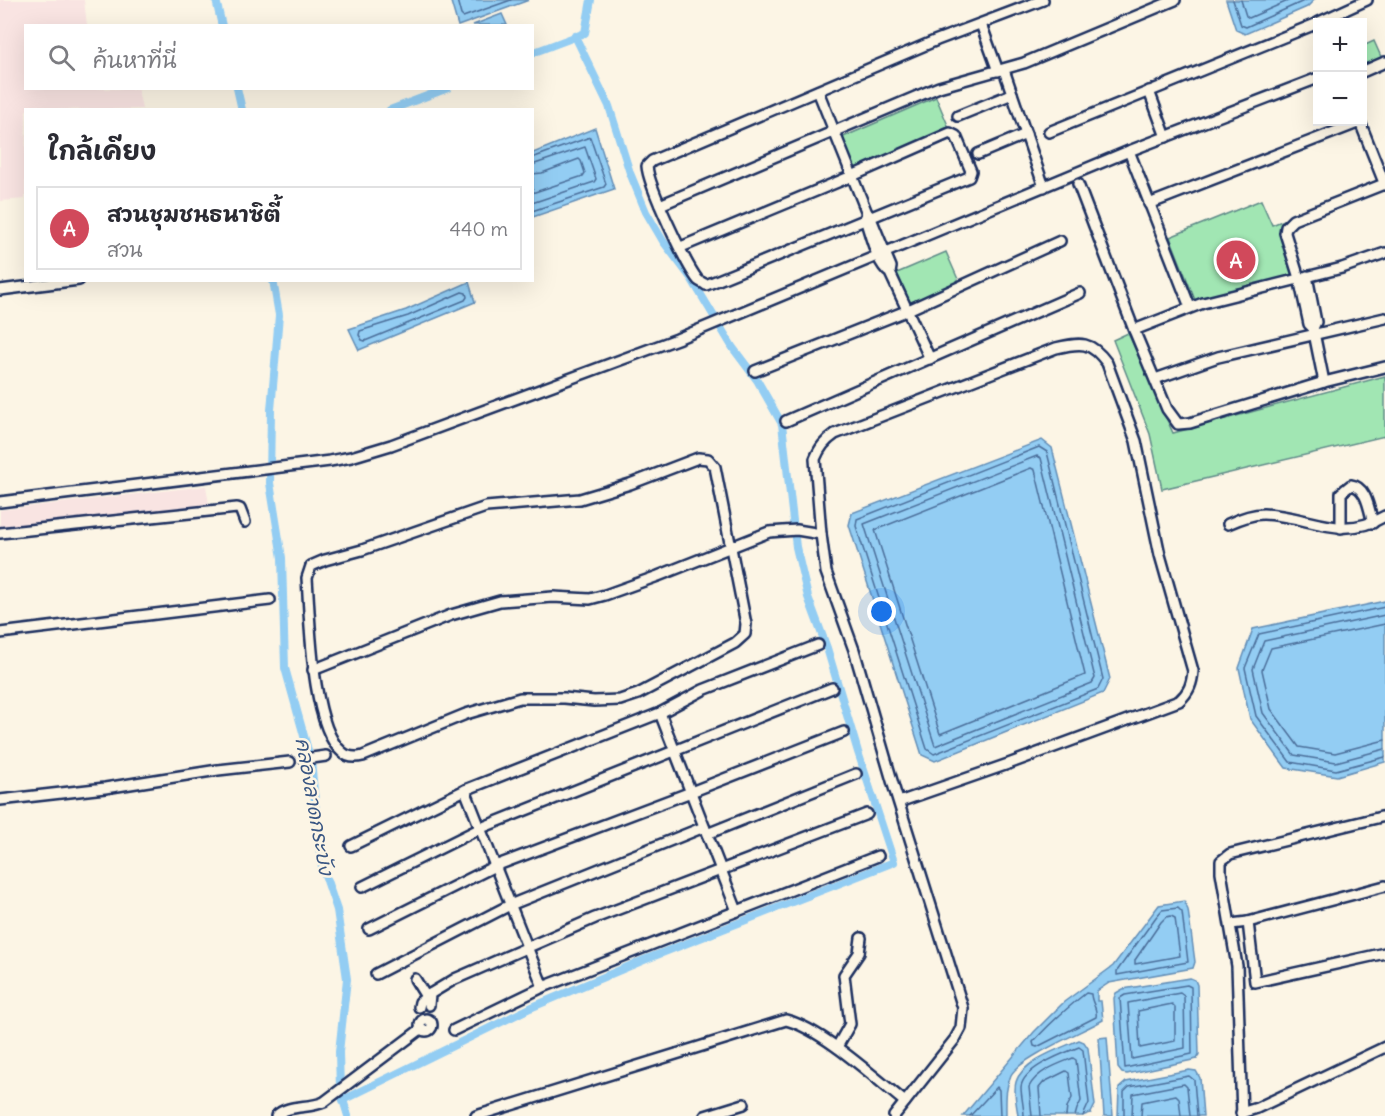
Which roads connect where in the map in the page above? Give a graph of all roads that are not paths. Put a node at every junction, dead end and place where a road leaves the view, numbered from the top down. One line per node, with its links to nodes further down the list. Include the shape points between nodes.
1 (1043, 0): 5 (street)
2 (1175, 0): 8 (street)
3 (1366, 0): 4 (street)
4 (1328, 18)
5 (981, 24): 8 (street); 11 (street)
6 (1313, 25): 12 (street)
7 (1385, 62): 9 (street)
8 (1001, 70): 13 (street); 15 (street, via 939,87)
9 (1367, 70)
10 (1313, 80): 18 (street)
11 (818, 91): 15 (street); 26 (street, via 652,161 647,172)
12 (1149, 91): 16 (street); 18 (street)
13 (1012, 94): 14 (street); 17 (street)
14 (958, 116)
15 (836, 132): 21 (street); 26 (street)
16 (1049, 132)
17 (1026, 134): 20 (street); 24 (street)
18 (1166, 137): 19 (street)
19 (1129, 151): 24 (street); 25 (street)
20 (978, 154)
21 (852, 176): 27 (street); 27 (street, via 950,133 956,136 971,171 969,177); 29 (street)
22 (1078, 184): 39 (street)
23 (1385, 184): 25 (street, via 1360,122); 32 (street, via 1289,223 1285,233)
24 (1044, 187): 30 (street)
25 (1149, 204): 36 (street)
26 (660, 205): 29 (street)
27 (867, 216): 29 (street, via 706,285 699,281); 30 (street)
28 (1060, 241): 37 (street)
29 (681, 247)
30 (882, 254): 37 (street, via 885,270 890,273); 47 (street, via 676,339 351,458)
31 (1385, 254): 32 (street)
32 (1303, 277): 36 (street); 40 (street)
33 (63, 282): 34 (street)
34 (0, 290)
35 (1080, 293): 41 (street)
36 (1190, 307): 39 (street)
37 (906, 310): 41 (street); 43 (street)
38 (1385, 318): 40 (street)
39 (1134, 330): 44 (street)
40 (1313, 331): 44 (street); 45 (street)
41 (930, 359): 46 (street)
42 (1385, 367): 45 (street)
43 (755, 371)
44 (1155, 379): 45 (street, via 1178,424)
45 (1324, 382)
46 (786, 421)
47 (0, 502)
48 (1385, 516): 50 (street)
49 (245, 522): 53 (street, via 237,508)
50 (1373, 523): 52 (street); 52 (street, via 1362,491 1351,485 1341,493)
51 (1228, 524): 52 (street, via 1263,514)
52 (1341, 528)
53 (0, 533)
54 (821, 534): 55 (street, via 783,530); 71 (street, via 826,573 854,650); 71 (street, via 815,459 826,440 835,434 1056,348 1083,343 1100,353 1107,363 1137,441 1160,555 1193,671 1192,684 1179,701)
55 (731, 548): 59 (street, via 590,599 500,601 451,615); 59 (street, via 745,634 735,643 620,700 520,698 466,714 354,758 341,752 331,738); 59 (street, via 715,467 708,459 691,460 580,499 486,507 311,566 307,578)
56 (270, 600): 57 (street)
57 (0, 633)
58 (818, 645): 61 (street, via 703,690)
59 (313, 670)
60 (832, 688): 63 (street)
61 (660, 713): 63 (street); 68 (street)
62 (844, 732): 69 (street)
63 (675, 751): 69 (street); 74 (street)
64 (326, 756): 65 (street)
65 (305, 759)
66 (290, 762): 70 (street)
67 (856, 774): 75 (street)
68 (465, 790): 74 (street); 76 (street)
69 (690, 792): 75 (street); 78 (street)
70 (0, 800)
71 (899, 802): 97 (street, via 963,1008 961,1028 955,1039)
72 (867, 814): 79 (street)
73 (1385, 816): 85 (street, via 1225,856 1221,872)
74 (481, 828): 78 (street); 80 (street)
75 (705, 830): 79 (street); 82 (street)
76 (351, 846)
77 (878, 856): 83 (street)
78 (495, 866): 82 (street); 86 (street)
79 (721, 870): 83 (street); 88 (street)
80 (362, 886)
81 (1385, 886): 84 (street)
82 (510, 905): 88 (street); 90 (street)
83 (737, 911): 92 (street)
84 (1248, 921): 85 (street); 89 (street, via 1255,982)
85 (1231, 924): 100 (street, via 1237,966)
86 (369, 929)
87 (861, 938): 95 (street, via 859,953 844,975 850,1024)
88 (527, 948): 92 (street); 93 (street, via 455,979)
89 (1385, 953)
90 (376, 974)
91 (415, 979): 93 (street)
92 (543, 987): 94 (street)
93 (425, 1010): 101 (street, via 324,1102 282,1110)
94 (454, 1030)
95 (837, 1047): 97 (street); 102 (street, via 786,1020)
96 (1385, 1047): 99 (street)
97 (905, 1102): 104 (street)
98 (744, 1104): 103 (street)
99 (1257, 1112): 100 (street)
100 (1242, 1114)
101 (276, 1116)
102 (476, 1116)
103 (705, 1116)
104 (894, 1116)

